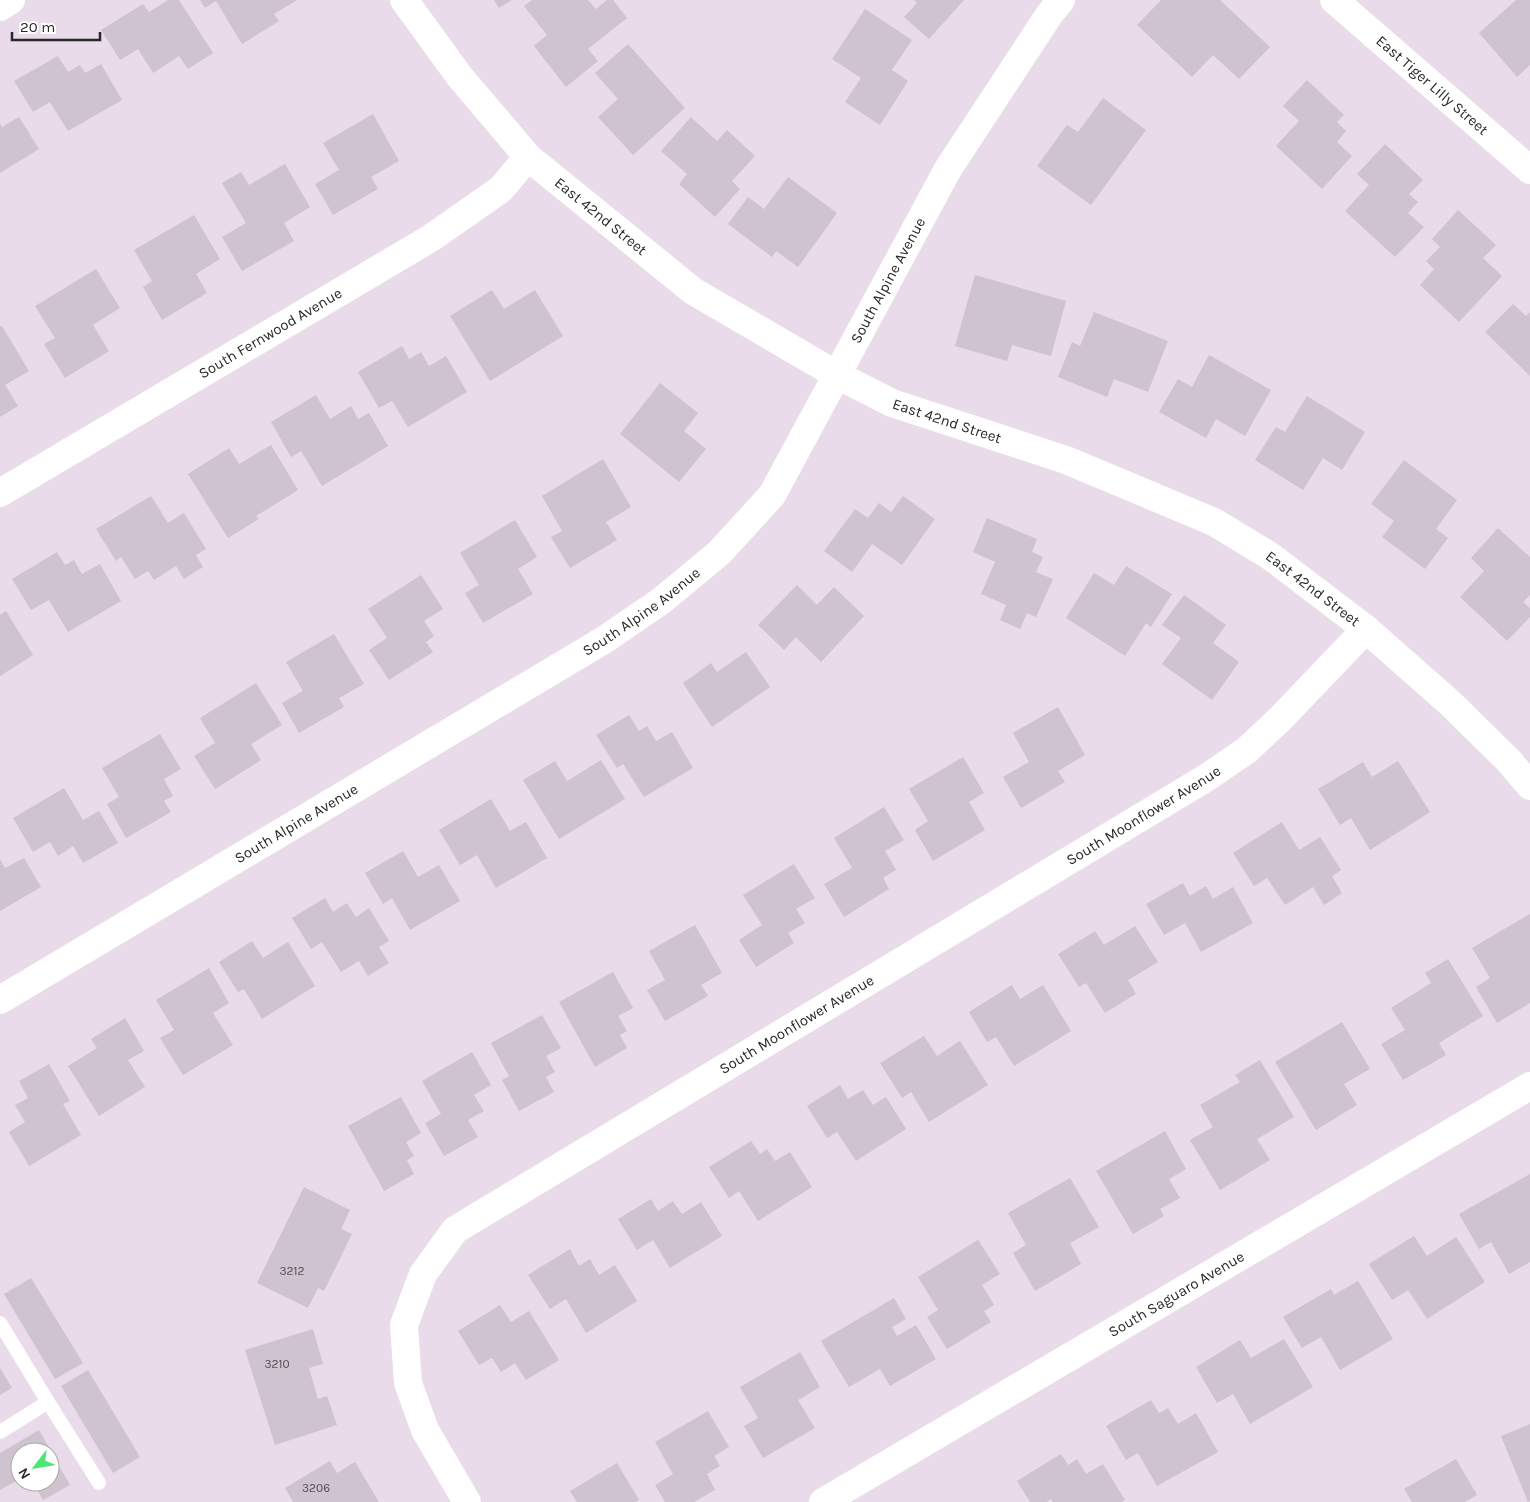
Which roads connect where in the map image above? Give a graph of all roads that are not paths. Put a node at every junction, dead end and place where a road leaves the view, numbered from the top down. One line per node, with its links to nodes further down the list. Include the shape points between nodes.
1 (11, 0): 5 (street)
2 (404, 0): 6 (street, East 42nd Street, via 460,77)
3 (1061, 0): 8 (street, South Alpine Avenue, via 948,169)
4 (1334, 0): 7 (street, East Tiger Lilly Street)
5 (0, 7)
6 (528, 157): 8 (street, East 42nd Street, via 693,291); 9 (street, South Fernwood Avenue, via 501,189 431,238)
7 (1530, 170)
8 (837, 375): 10 (street, East 42nd Street, via 892,403 1066,460 1214,522 1270,556); 12 (street, South Alpine Avenue, via 772,495 719,553 661,601 604,640)
9 (0, 493)
10 (1366, 629): 11 (street, East 42nd Street, via 1450,703); 18 (street, South Moonflower Avenue, via 1247,750 1206,778 455,1230 423,1274 404,1325 408,1383 425,1430)
11 (1530, 786)
12 (0, 1000)
13 (1530, 1086): 19 (street, South Saguaro Avenue)
14 (0, 1323): 15 (lane)
15 (48, 1402): 16 (lane); 17 (lane)
16 (0, 1432)
17 (99, 1483)
18 (467, 1502)
19 (823, 1502)

